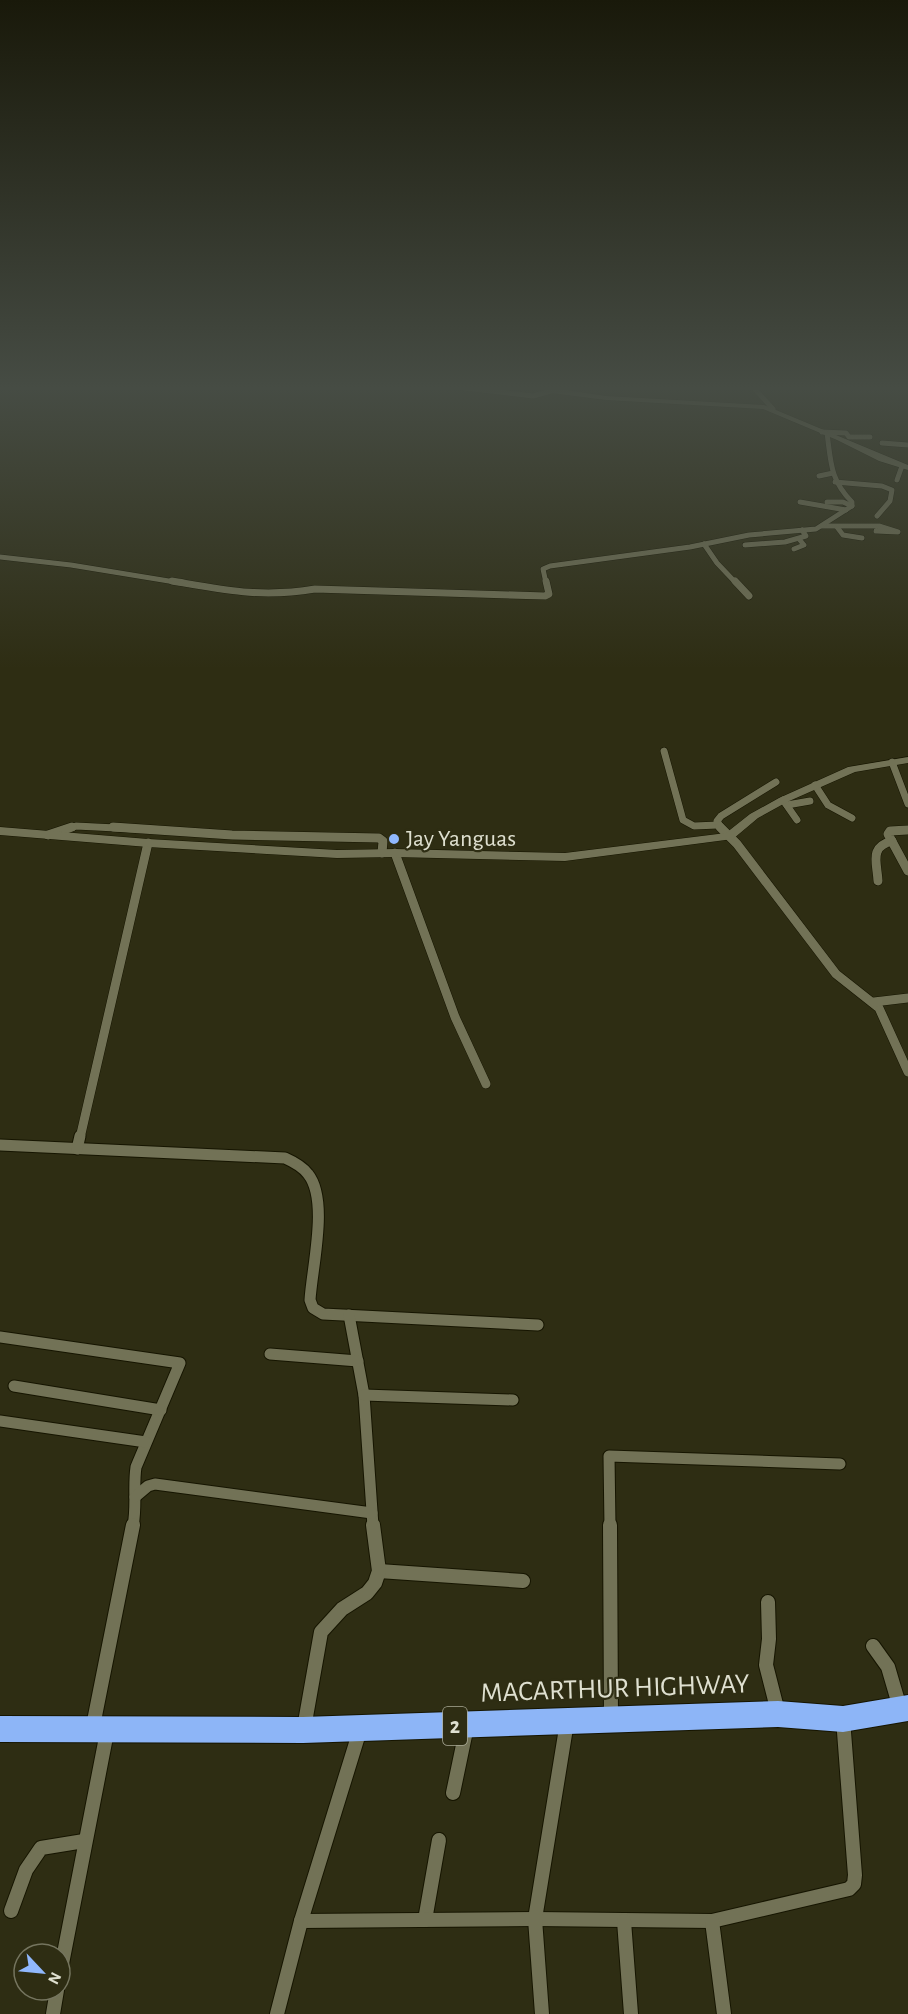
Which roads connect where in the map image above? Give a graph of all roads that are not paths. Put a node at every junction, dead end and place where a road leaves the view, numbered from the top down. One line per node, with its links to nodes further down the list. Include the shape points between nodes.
1 (835, 482): 4 (street); 6 (street, via 892,490 891,501)
2 (800, 502): 5 (street)
3 (827, 502): 4 (street)
4 (852, 506): 5 (street)
5 (846, 510): 8 (street)
6 (877, 516)
7 (837, 527): 7 (street, via 843,535 864,537 875,531); 8 (street)
8 (819, 528): 9 (street); 10 (street)
9 (802, 530): 11 (street, via 806,536); 12 (street, via 779,529)
10 (818, 536)
11 (799, 539): 13 (street); 14 (street, via 804,545)
12 (704, 544): 15 (street, via 546,567 543,571 549,594 545,597 315,589 250,594); 16 (street)
13 (745, 545)
14 (794, 549)
15 (0, 557)
16 (749, 596)
17 (664, 751): 27 (street, via 683,820 694,826)
18 (908, 760): 19 (street)
19 (892, 762): 21 (street, via 863,766); 24 (street)
20 (776, 782): 27 (street, via 722,816)
21 (815, 785): 23 (street); 25 (street, via 828,805)
22 (810, 801): 23 (street)
23 (785, 803): 26 (street); 31 (street, via 754,816)
24 (908, 804)
25 (852, 818)
26 (797, 820)
27 (718, 825): 31 (street)
28 (908, 830): 32 (street, via 890,831)
29 (0, 831): 30 (street)
30 (48, 835): 33 (street); 34 (street, via 76,826 96,826 232,836 374,838 383,842)
31 (729, 836): 34 (street, via 541,858); 38 (street, via 836,974)
32 (892, 841): 35 (street); 36 (street, via 881,844 876,851)
33 (148, 843): 34 (street, via 337,854); 42 (street)
34 (388, 853): 40 (street)
35 (908, 871)
36 (878, 881)
37 (908, 998): 38 (street)
38 (874, 1002): 39 (street)
39 (908, 1072)
40 (486, 1084)
41 (0, 1145): 42 (street)
42 (77, 1149): 43 (street, via 274,1156 296,1161 313,1179 321,1219 310,1300 313,1308 323,1314)
43 (349, 1315): 44 (street); 47 (street)
44 (538, 1325)
45 (0, 1337): 51 (street, via 180,1362)
46 (270, 1354): 47 (street)
47 (357, 1361): 49 (street)
48 (14, 1386): 51 (street)
49 (364, 1395): 50 (street); 56 (street)
50 (513, 1400)
51 (161, 1410): 53 (street)
52 (0, 1420): 53 (street)
53 (146, 1442): 55 (street, via 136,1467)
54 (840, 1464): 64 (street, via 609,1456)
55 (135, 1497): 56 (street, via 155,1484); 69 (street)
56 (372, 1513): 57 (street)
57 (378, 1571): 58 (street); 70 (street, via 367,1593 342,1609 321,1632)
58 (524, 1581)
59 (768, 1602): 62 (street, via 766,1665)
60 (873, 1646): 61 (street, via 889,1665)
61 (904, 1708): 63 (highway, MACARTHUR HIGHWAY / 2)
62 (778, 1714): 63 (highway, MACARTHUR HIGHWAY / 2); 64 (highway, MACARTHUR HIGHWAY / 2)
63 (843, 1719): 79 (street, via 854,1884 849,1889)
64 (611, 1721): 65 (highway, MACARTHUR HIGHWAY / 2)
65 (567, 1722): 66 (highway, MACARTHUR HIGHWAY / 2); 75 (street)
66 (467, 1726): 67 (highway, MACARTHUR HIGHWAY / 2); 71 (street)
67 (361, 1728): 70 (highway, MACARTHUR HIGHWAY / 2); 77 (street)
68 (0, 1729): 69 (highway, MACARTHUR HIGHWAY / 2)
69 (100, 1729): 70 (highway, MACARTHUR HIGHWAY / 2); 73 (street)
70 (303, 1730)
71 (453, 1793)
72 (439, 1840): 76 (street)
73 (84, 1841): 74 (street, via 41,1848 26,1870); 80 (street)
74 (11, 1911)
75 (535, 1919): 76 (street); 78 (street); 82 (street)
76 (425, 1920): 77 (street)
77 (301, 1921): 81 (street)
78 (624, 1921): 79 (street); 83 (street)
79 (712, 1921): 84 (street)
80 (66, 1942)
81 (277, 2014)
82 (542, 2014)
83 (631, 2014)
84 (724, 2014)

